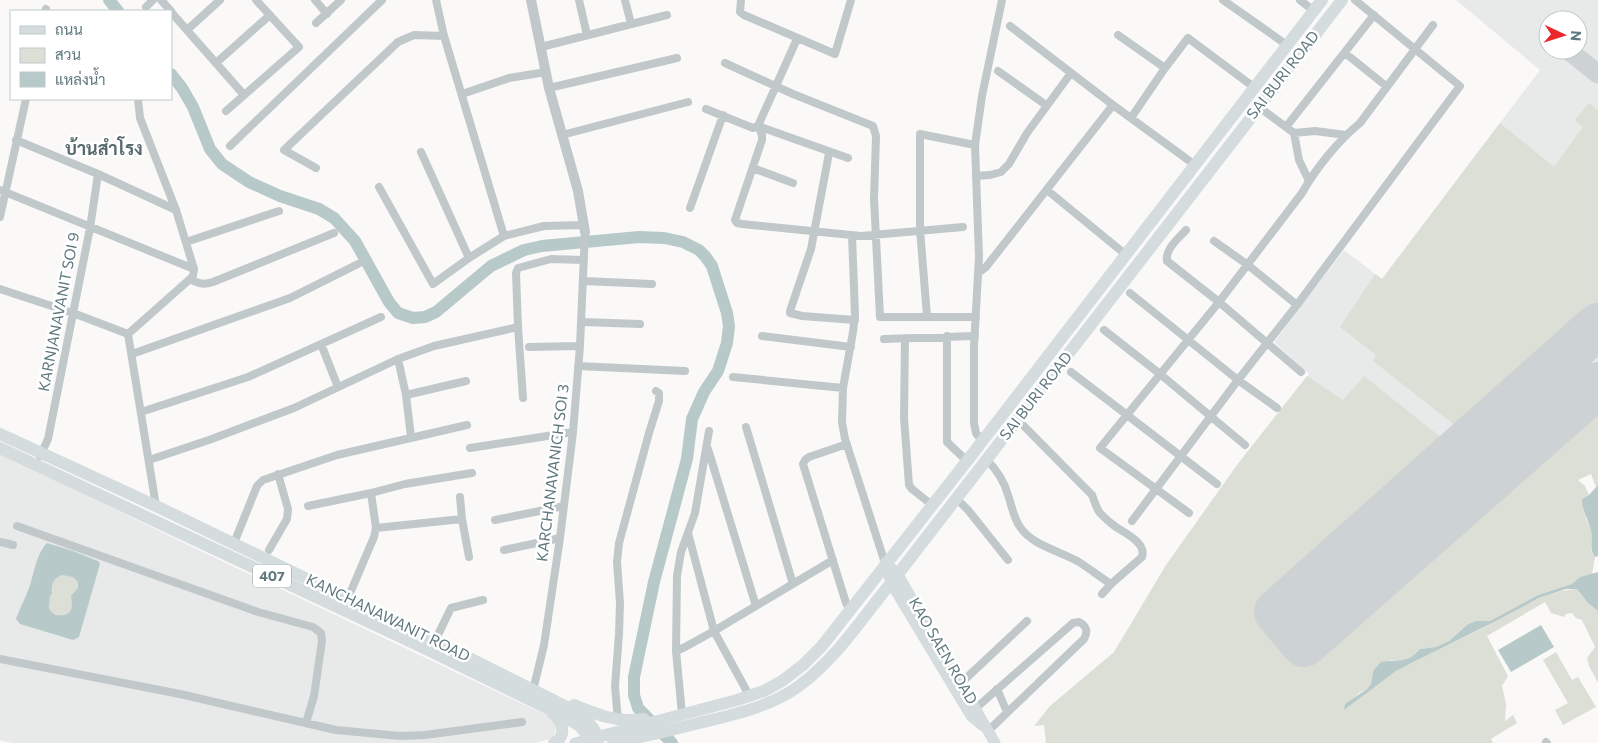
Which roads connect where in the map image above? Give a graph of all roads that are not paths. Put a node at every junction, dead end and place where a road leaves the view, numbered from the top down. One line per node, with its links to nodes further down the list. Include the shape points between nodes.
1 (153, 0): 20 (street)
2 (161, 0): 21 (street)
3 (220, 0): 32 (street)
4 (256, 0): 25 (street)
5 (315, 0): 24 (street)
6 (341, 0): 24 (street)
7 (382, 0): 72 (street)
8 (436, 0): 35 (street)
9 (531, 0): 38 (street)
10 (579, 0): 34 (street)
11 (625, 0): 29 (street)
12 (740, 0): 36 (street, via 740,12 744,15)
13 (851, 0): 36 (street, via 835,54)
14 (1002, 0): 71 (street)
15 (1223, 0): 37 (street)
16 (1300, 0): 22 (street)
17 (1322, 0): 22 (main road, SAI BURI ROAD)
18 (1342, 0): 60 (main road, SAI BURI ROAD)
19 (1355, 0): 27 (street)
20 (146, 7)
21 (169, 10)
22 (1314, 11): 37 (main road, SAI BURI ROAD)
23 (172, 13): 32 (street)
24 (327, 14): 28 (street)
25 (270, 15): 42 (street); 53 (street, via 299,47)
26 (667, 15): 29 (street)
27 (1374, 15): 39 (street); 40 (street)
28 (316, 23)
29 (631, 24): 34 (street)
30 (1433, 25): 39 (street)
31 (1010, 26): 47 (street)
32 (187, 30): 42 (street)
33 (1118, 34): 44 (street)
34 (587, 35): 38 (street)
35 (444, 36): 52 (street); 77 (street, via 414,35 398,42 284,150)
36 (797, 39): 48 (street)
37 (1288, 45): 51 (main road, SAI BURI ROAD)
38 (541, 47): 46 (street)
39 (1415, 49): 49 (street); 115 (street, via 1460,86)
40 (1345, 53): 49 (street); 66 (street)
41 (677, 58): 50 (street)
42 (216, 63): 53 (street)
43 (725, 63): 48 (street)
44 (1165, 68): 51 (street, via 1188,38); 64 (street)
45 (998, 71): 58 (street)
46 (546, 72): 50 (street); 52 (street, via 509,78)
47 (1071, 72): 58 (street); 59 (street)
48 (776, 86): 65 (street); 99 (street, via 872,126 876,136)
49 (1386, 86): 69 (street, via 1360,123)
50 (548, 88): 68 (street)
51 (1255, 88): 54 (main road, SAI BURI ROAD)
52 (462, 94): 98 (street)
53 (244, 95): 62 (street)
54 (1246, 98): 60 (main road); 76 (main road, SAI BURI ROAD)
55 (26, 100): 70 (street)
56 (138, 100): 87 (street, via 140,118)
57 (688, 102): 68 (street)
58 (1046, 105): 80 (street, via 1009,164 990,176)
59 (1113, 105): 64 (street); 84 (street)
60 (1259, 107): 66 (street); 156 (main road, SAI BURI ROAD)
61 (706, 109): 63 (street)
62 (226, 111)
63 (723, 115): 65 (street, via 753,128); 86 (street)
64 (1131, 118): 76 (street)
65 (758, 126): 74 (street); 78 (street, via 762,140)
66 (1286, 127): 67 (street)
67 (1294, 133): 69 (street, via 1315,131); 81 (street, via 1299,160)
68 (562, 135): 92 (street, via 578,191)
69 (1346, 135): 81 (street)
70 (16, 140): 79 (street); 85 (street)
71 (975, 145): 80 (street); 93 (street, via 920,134)
72 (230, 146)
73 (421, 152): 103 (street)
74 (829, 153): 75 (street); 95 (street)
75 (848, 158)
76 (1194, 165): 102 (main road, SAI BURI ROAD)
77 (316, 168)
78 (753, 168): 82 (street); 95 (street, via 736,216 737,223)
79 (98, 174): 87 (street); 91 (street, KARNJANAVANIT SOI 9)
80 (976, 176): 108 (street)
81 (1309, 182): 106 (street)
82 (793, 183)
83 (379, 187): 103 (street, via 434,284)
84 (1048, 190): 102 (street); 108 (street)
85 (3, 191): 89 (street); 91 (street)
86 (690, 208)
87 (176, 210): 101 (street)
88 (279, 211): 101 (street)
89 (0, 218)
90 (963, 227): 93 (street)
91 (90, 228): 107 (street); 116 (street, KARNJANAVANIT SOI 9)
92 (584, 228): 98 (street, via 544,226); 104 (street, KARCHANAVANICH SOI 3)
93 (920, 230): 99 (street); 117 (street)
94 (1186, 230): 114 (street, via 1168,250 1167,261)
95 (815, 232): 97 (street); 120 (street, via 790,313)
96 (334, 233): 109 (street, via 207,284)
97 (852, 235): 99 (street); 120 (street)
98 (504, 236): 103 (street)
99 (875, 236): 117 (street, via 880,317)
100 (1214, 240): 106 (street)
101 (186, 242): 107 (street)
102 (1126, 254): 163 (main road, SAI BURI ROAD)
103 (469, 258)
104 (584, 260): 110 (street, KARCHANAVANICH SOI 3); 123 (street, via 551,259 518,268)
105 (358, 264): 137 (street, via 290,298)
106 (1248, 265): 114 (street); 115 (street)
107 (194, 269): 109 (street)
108 (978, 273): 119 (street)
109 (190, 279): 125 (street)
110 (583, 281): 111 (street); 121 (street, KARCHANAVANICH SOI 3)
111 (652, 284)
112 (0, 289): 116 (street)
113 (1130, 293): 131 (street)
114 (1219, 302): 131 (street); 132 (street)
115 (1297, 304): 132 (street)
116 (73, 313): 125 (street); 170 (street, KARNJANAVANIT SOI 9, via 48,438)
117 (927, 316): 119 (street)
118 (381, 317): 133 (street)
119 (976, 317): 128 (street)
120 (855, 320): 136 (street)
121 (581, 322): 122 (street); 135 (street, KARCHANAVANICH SOI 3)
122 (640, 324)
123 (518, 327): 138 (street, via 434,346); 151 (street)
124 (1104, 330): 143 (street)
125 (128, 334): 137 (street)
126 (762, 336): 136 (street)
127 (947, 336): 128 (street); 129 (street); 173 (street, via 947,442)
128 (975, 336): 163 (street, via 974,422)
129 (904, 338): 130 (street); 181 (street, via 904,418 909,485)
130 (884, 339)
131 (1188, 339): 143 (street); 145 (street)
132 (1267, 343): 142 (street); 145 (street)
133 (321, 344): 147 (street); 153 (street, via 248,377)
134 (529, 346): 135 (street)
135 (580, 346): 139 (street, KARCHANAVANICH SOI 3)
136 (850, 347): 148 (street)
137 (132, 354): 153 (street)
138 (398, 359): 147 (street); 150 (street)
139 (578, 366): 140 (street); 160 (street, KARCHANAVANICH SOI 3)
140 (685, 371)
141 (1071, 372): 154 (street)
142 (1302, 372)
143 (1160, 374): 154 (street); 155 (street)
144 (733, 377): 148 (street)
145 (1238, 380): 152 (street); 155 (street)
146 (466, 381): 150 (street)
147 (338, 387): 172 (street, via 294,408)
148 (843, 388): 164 (street, via 842,422)
149 (656, 391): 224 (street, via 660,401 619,542 620,603 615,686)
150 (406, 395): 162 (street)
151 (523, 398)
152 (1277, 408)
153 (141, 412): 172 (street)
154 (1128, 415): 169 (street); 177 (street, via 1100,448)
155 (1210, 417): 165 (street); 169 (street)
156 (1017, 419): 171 (main road, SAI BURI ROAD); 204 (street, via 1092,495 1099,512 1140,546 1142,557)
157 (467, 425): 162 (street)
158 (746, 427): 203 (street)
159 (709, 431): 166 (street)
160 (573, 432): 168 (street); 184 (street, KARCHANAVANICH SOI 3)
161 (0, 434): 170 (main road, KANCHANAWANIT ROAD / 407)
162 (411, 437): 175 (street)
163 (982, 441): 173 (main road, SAI BURI ROAD)
164 (847, 444): 199 (street, via 809,457 804,464); 201 (street)
165 (1245, 445)
166 (707, 447): 191 (street, via 695,513); 208 (street)
167 (0, 448): 170 (main road, KANCHANAWANIT ROAD / 407)
168 (470, 448)
169 (1181, 456): 176 (street); 177 (street)
170 (39, 459): 182 (main road, KANCHANAWANIT ROAD / 407); 220 (main road, KANCHANAWANIT ROAD / 407)
171 (986, 459): 180 (main road, SAI BURI ROAD); 204 (street, via 1003,480 1013,514 1025,534)
172 (149, 460): 182 (street)
173 (967, 461): 181 (main road, SAI BURI ROAD)
174 (472, 473): 178 (street)
175 (278, 474): 194 (street, via 257,486); 196 (street, via 288,514)
176 (1217, 484)
177 (1155, 490): 185 (street); 188 (street)
178 (371, 493): 183 (street); 190 (street)
179 (460, 497): 186 (street)
180 (956, 498): 200 (street); 202 (main road, SAI BURI ROAD)
181 (932, 505): 201 (main road, SAI BURI ROAD)
182 (156, 506): 194 (main road, KANCHANAWANIT ROAD / 407)
183 (308, 506)
184 (564, 506): 187 (street); 192 (street, KARCHANAVANICH SOI 3)
185 (1189, 514)
186 (462, 519): 190 (street); 198 (street)
187 (495, 520)
188 (1132, 521)
189 (17, 526): 226 (street, via 258,612 313,627 321,633 322,642 314,696)
190 (376, 528): 206 (street)
191 (688, 533): 211 (street); 213 (street, via 677,576)
192 (560, 538): 197 (street); 217 (street, KARCHANAVANICH SOI 3, via 544,645)
193 (0, 542): 195 (street)
194 (234, 543): 206 (main road, KANCHANAWANIT ROAD / 407)
195 (13, 545)
196 (269, 550)
197 (504, 550)
198 (469, 557)
199 (833, 560): 203 (street); 209 (street)
200 (1008, 560)
201 (885, 563): 202 (main road); 209 (main road, SAI BURI ROAD)
202 (894, 578): 216 (main road, KAO SAEN ROAD); 227 (main road, KAO SAEN ROAD, via 971,716); 228 (main road, SAI BURI ROAD, via 833,654 814,674 782,697 682,728)
203 (793, 584): 208 (street)
204 (1111, 584): 205 (street)
205 (1102, 594)
206 (348, 598): 212 (main road, KANCHANAWANIT ROAD / 407)
207 (483, 600): 212 (street, via 451,608)
208 (756, 606): 211 (street)
209 (850, 610): 219 (main road, SAI BURI ROAD, via 803,665 782,681)
210 (1027, 621): 216 (street)
211 (714, 631): 213 (street); 219 (street)
212 (435, 640): 215 (main road, KANCHANAWANIT ROAD / 407)
213 (676, 651): 223 (street)
214 (0, 659): 226 (street, via 180,694)
215 (508, 676): 217 (main road); 229 (main road, KANCHANAWANIT ROAD / 407, via 571,709 591,725)
216 (961, 683): 221 (main road, KAO SAEN ROAD)
217 (534, 686): 224 (main road, via 596,714)
218 (997, 689): 221 (street); 222 (street); 222 (street, via 1074,623 1079,622 1086,627 1084,639)
219 (750, 697): 223 (main road, SAI BURI ROAD)
220 (543, 707): 229 (main road, KANCHANAWANIT ROAD / 407, via 580,726); 230 (main road, via 561,722 562,734)
221 (976, 708): 227 (main road, KAO SAEN ROAD)
222 (1007, 712): 227 (street)
223 (680, 714): 228 (main road, SAI BURI ROAD)
224 (618, 720): 228 (main road)
225 (522, 722): 226 (street, via 400,736 336,730)
226 (306, 723)
227 (988, 731): 232 (main road, KAO SAEN ROAD)
228 (627, 736): 229 (main road)
229 (596, 741): 231 (main road)
230 (554, 743)
231 (576, 743)
232 (995, 743)

